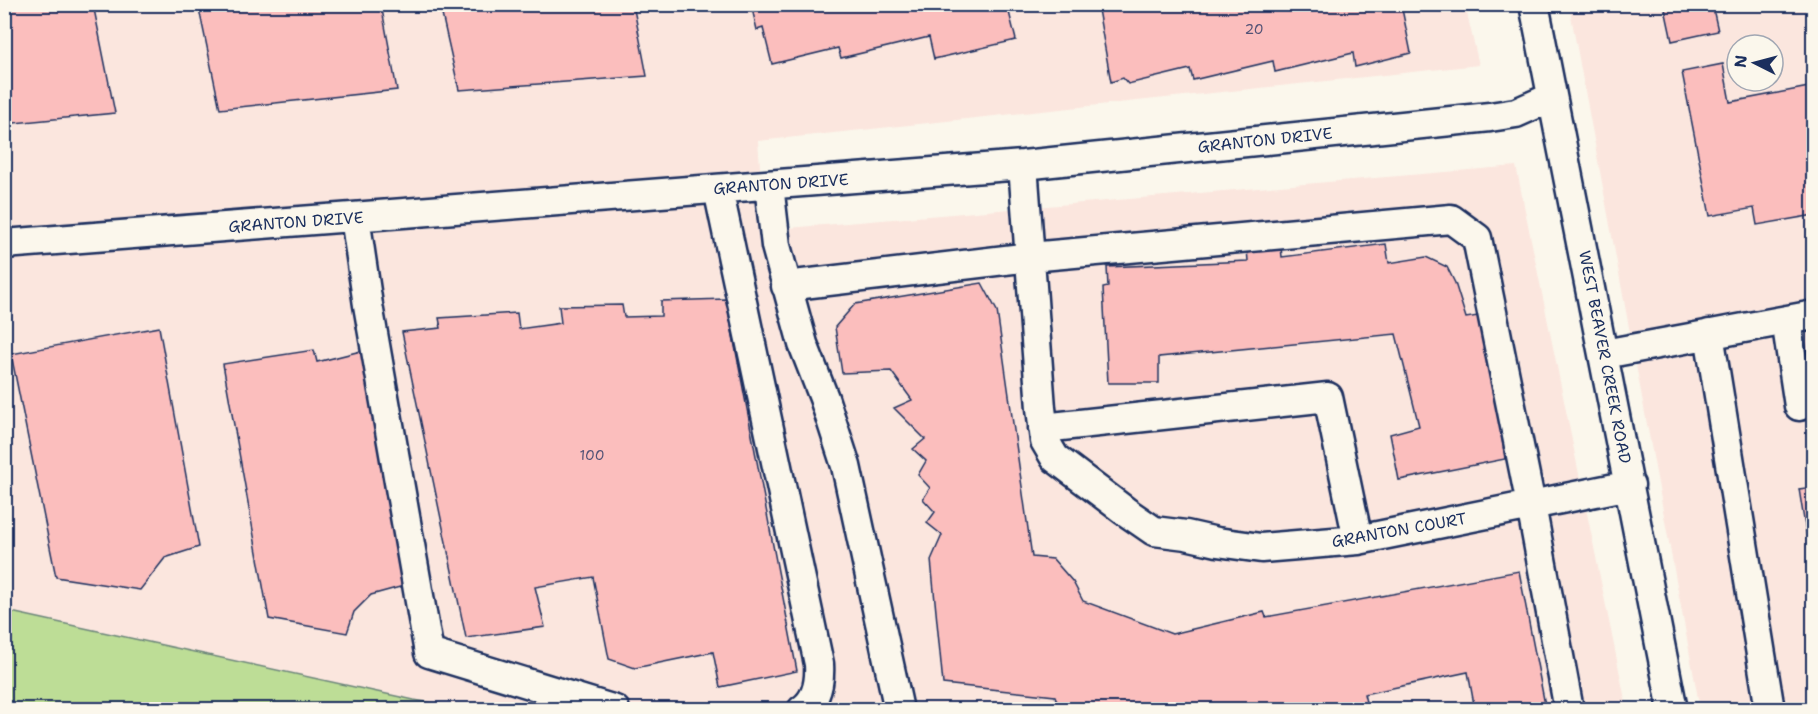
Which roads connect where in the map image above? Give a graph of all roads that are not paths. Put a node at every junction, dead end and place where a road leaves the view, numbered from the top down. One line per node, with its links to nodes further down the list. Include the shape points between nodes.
1 (1534, 4): 2 (street, WEST BEAVER CREEK ROAD)
2 (1552, 97): 3 (street, GRANTON DRIVE, via 1516,112 1490,117); 13 (street, WEST BEAVER CREEK ROAD)
3 (1023, 165): 4 (street, GRANTON DRIVE); 8 (street, GRANTON COURT)
4 (769, 185): 5 (street, GRANTON DRIVE); 9 (street, via 776,246)
5 (718, 189): 6 (street, GRANTON DRIVE); 21 (street, via 819,664 820,683)
6 (355, 217): 7 (street, GRANTON DRIVE); 20 (street, via 429,653)
7 (4, 244)
8 (1030, 257): 9 (street); 15 (street, GRANTON COURT); 17 (street, via 1451,219 1477,238)
9 (786, 286): 22 (street, via 846,466)
10 (1814, 315): 11 (street)
11 (1786, 320): 12 (street); 14 (street)
12 (1709, 334): 13 (street); 24 (street)
13 (1604, 354): 16 (street, WEST BEAVER CREEK ROAD)
14 (1799, 406)
15 (1043, 428): 18 (street, GRANTON COURT, via 1055,458 1154,531 1260,548); 18 (street, via 1328,398)
16 (1630, 485): 17 (street, GRANTON COURT); 19 (street, WEST BEAVER CREEK ROAD)
17 (1531, 505): 18 (street, GRANTON COURT); 23 (street)
18 (1358, 540)
19 (1667, 708)
20 (615, 710)
21 (802, 710)
22 (899, 710)
23 (1569, 710)
24 (1770, 710)

